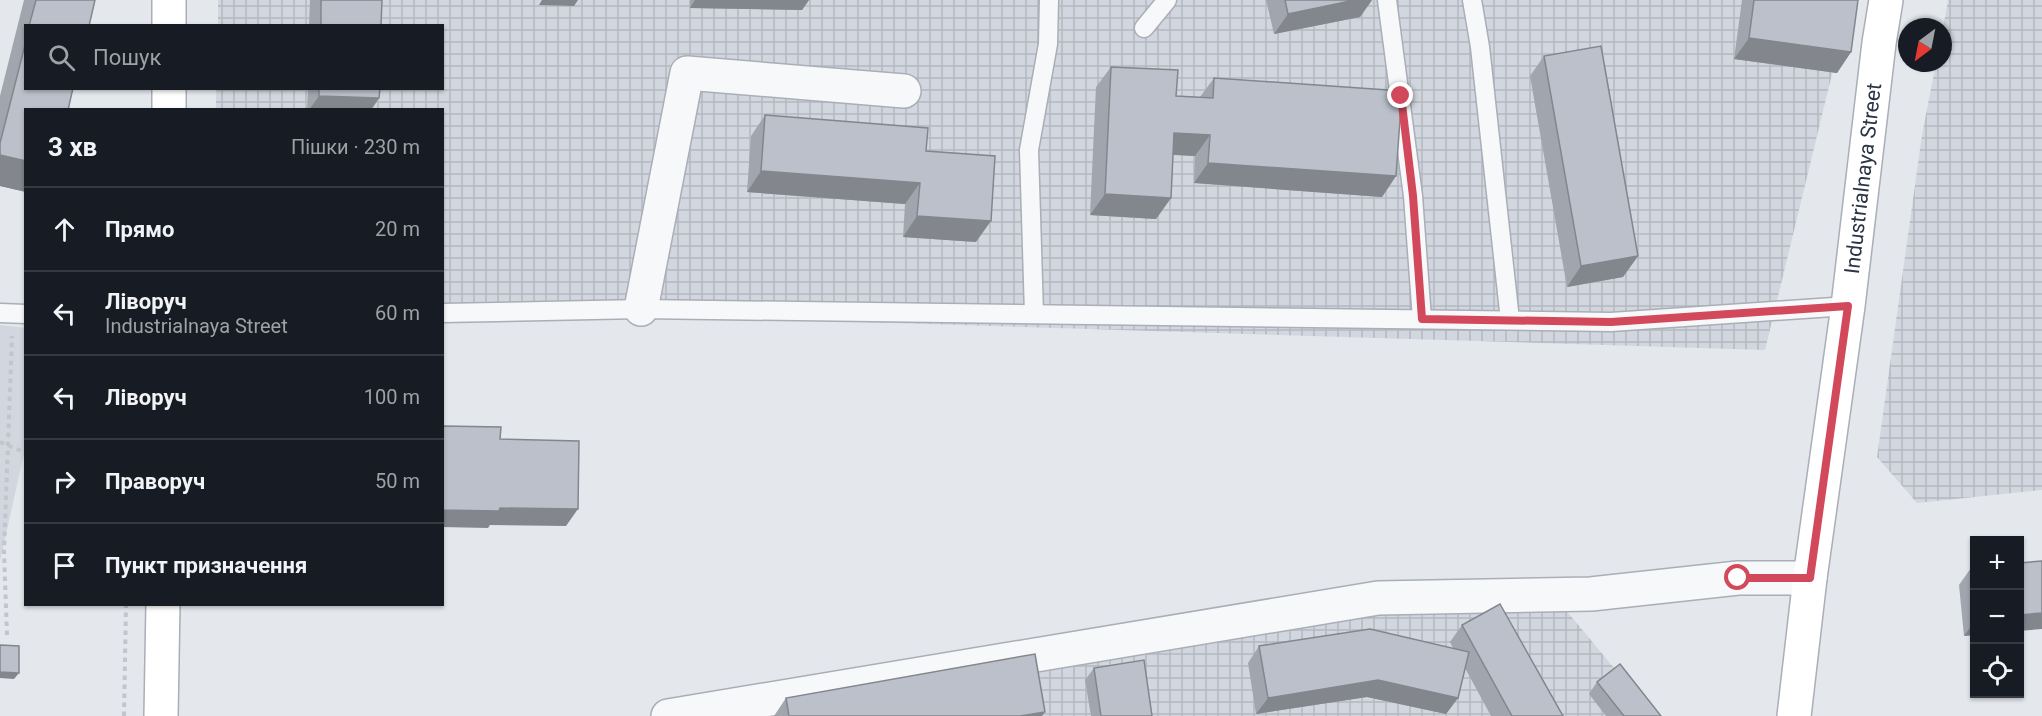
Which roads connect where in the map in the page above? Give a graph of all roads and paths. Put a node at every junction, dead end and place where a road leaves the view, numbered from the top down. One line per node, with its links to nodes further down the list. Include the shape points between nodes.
1 (169, 0): 7 (main road)
2 (1049, 0): 16 (lane, via 1048,44 1029,150)
3 (1167, 0): 8 (lane)
4 (1387, 0): 17 (lane, via 1413,196)
5 (1472, 0): 18 (lane)
6 (1886, 0): 12 (main road, Industrialnaya Street)
7 (169, 24)
8 (1144, 28)
9 (169, 90): 11 (main road)
10 (904, 91): 13 (street, via 687,73)
11 (169, 108)
12 (1848, 306): 18 (lane, via 1611,322); 22 (main road, Industrialnaya Street)
13 (641, 309): 14 (lane); 16 (lane)
14 (444, 313)
15 (13, 314): 20 (path)
16 (1034, 314): 17 (lane)
17 (1422, 319): 18 (lane)
18 (1510, 320)
19 (0, 442): 20 (path)
20 (8, 444): 21 (path); 25 (path, via 4,550)
21 (24, 452)
22 (1810, 578): 28 (street, via 1738,578 1590,594 1378,598); 29 (main road, Industrialnaya Street)
23 (126, 606): 26 (path)
24 (163, 606): 27 (main road)
25 (8, 635)
26 (124, 716)
27 (161, 716)
28 (668, 716)
29 (1794, 716)

